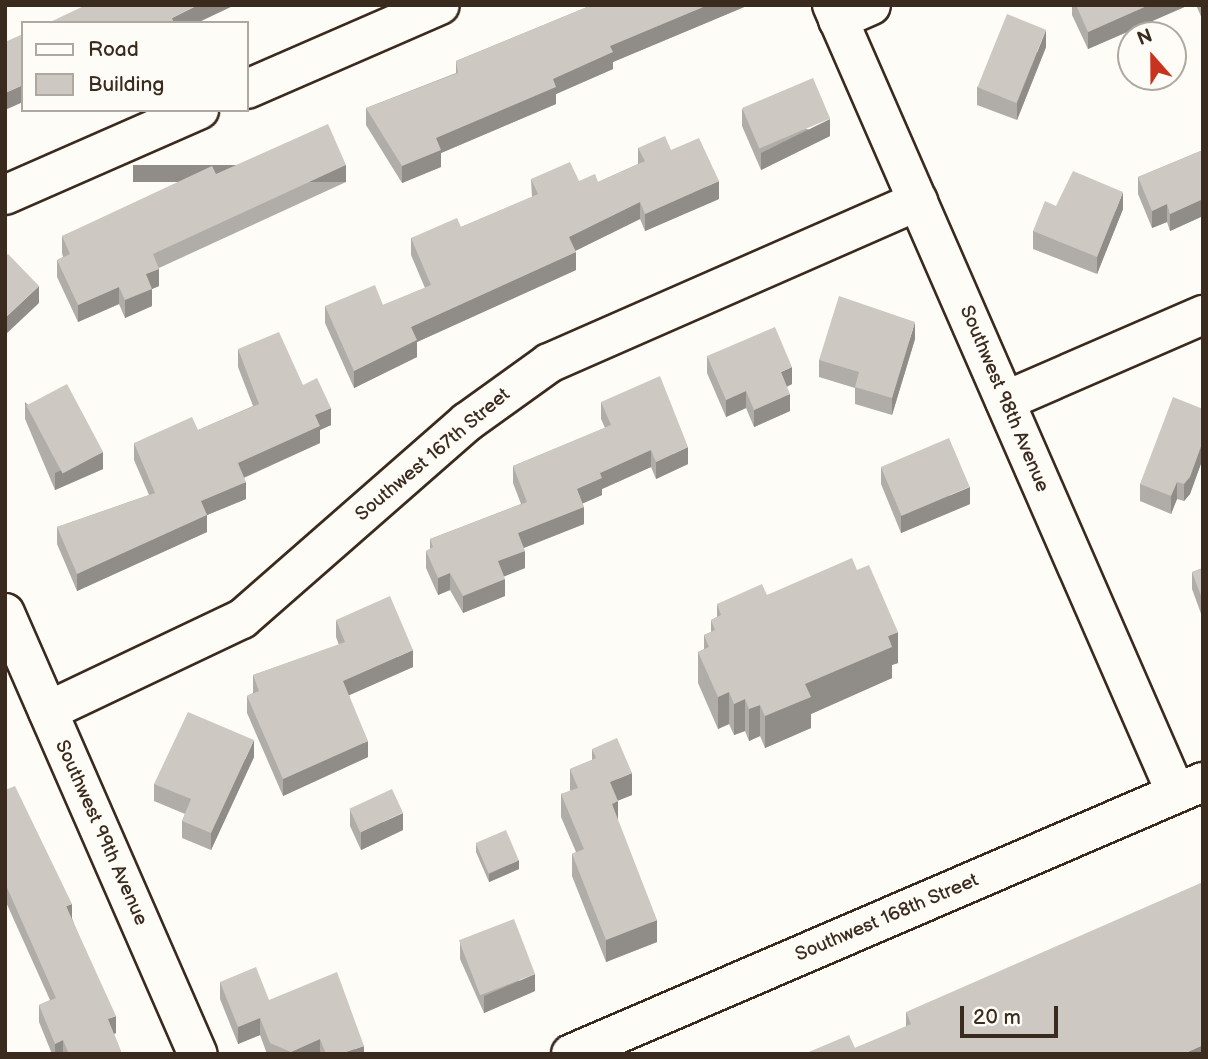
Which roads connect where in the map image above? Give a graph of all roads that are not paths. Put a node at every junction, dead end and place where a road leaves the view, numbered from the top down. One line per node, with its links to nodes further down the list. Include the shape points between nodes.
1 (440, 5): 3 (street)
2 (847, 10): 6 (street, Southwest 98th Avenue)
3 (248, 89)
4 (194, 112): 5 (street)
5 (5, 195)
6 (918, 201): 8 (street, Southwest 98th Avenue); 10 (street, Southwest 167th Street, via 549,363 467,422 242,619)
7 (1203, 315): 8 (street)
8 (1005, 401): 11 (street, Southwest 98th Avenue)
9 (5, 613): 10 (street, Southwest 99th Avenue)
10 (48, 711): 12 (street, Southwest 99th Avenue)
11 (1189, 788): 13 (street, Southwest 168th Street)
12 (198, 1054)
13 (571, 1054)

